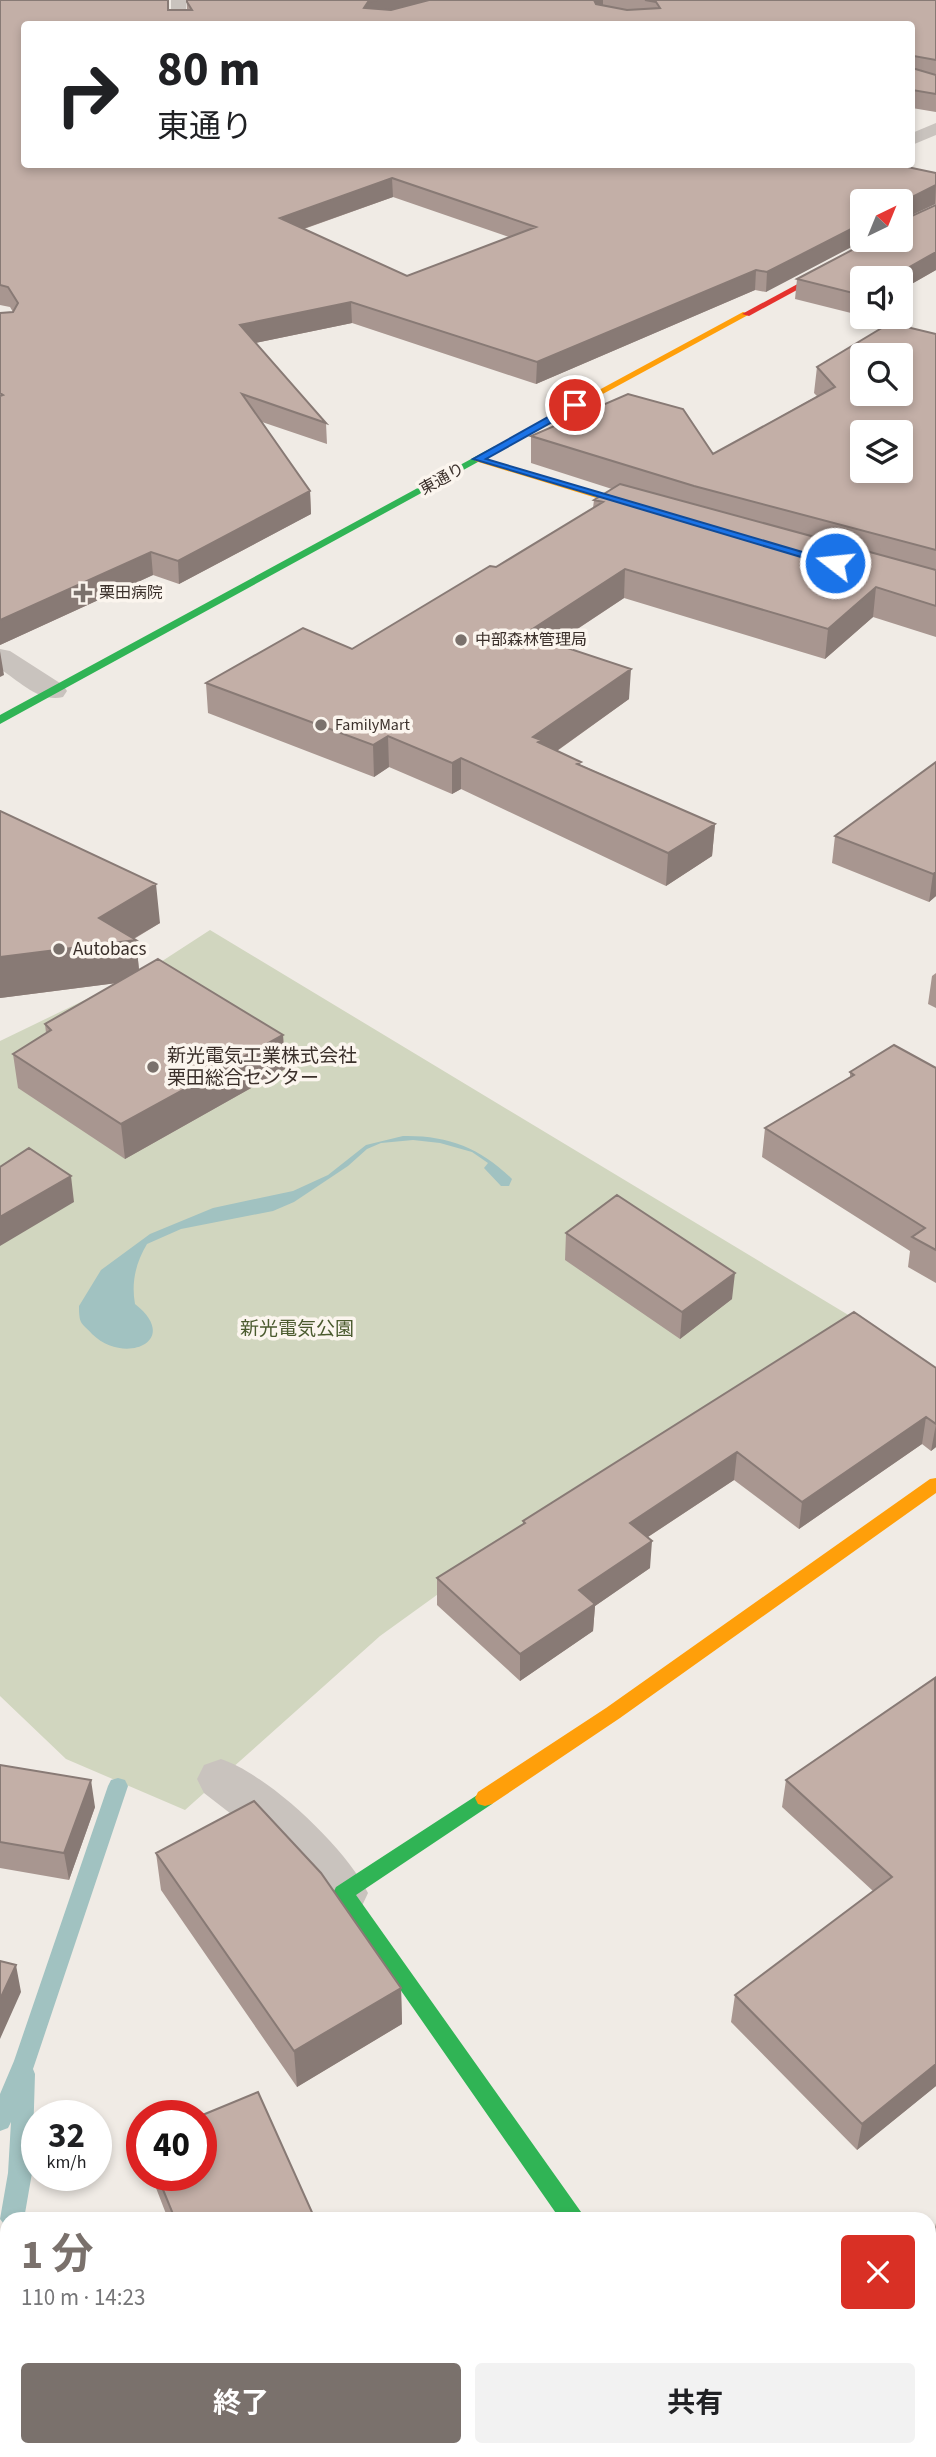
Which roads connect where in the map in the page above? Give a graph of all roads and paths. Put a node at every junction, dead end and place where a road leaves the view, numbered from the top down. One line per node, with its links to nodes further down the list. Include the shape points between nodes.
1 (179, 0): 2 (street)
2 (177, 21)
3 (936, 128): 4 (street)
4 (915, 138)
5 (863, 252): 6 (street, 東通り)
6 (478, 459): 7 (street); 9 (street, 東通り)
7 (670, 517)
8 (0, 657): 9 (street)
9 (53, 691): 10 (street, 東通り)
10 (0, 720)
11 (936, 1485): 13 (street, via 612,1713)
12 (221, 1779): 13 (street, via 284,1826)
13 (342, 1893): 14 (street)
14 (569, 2212)

